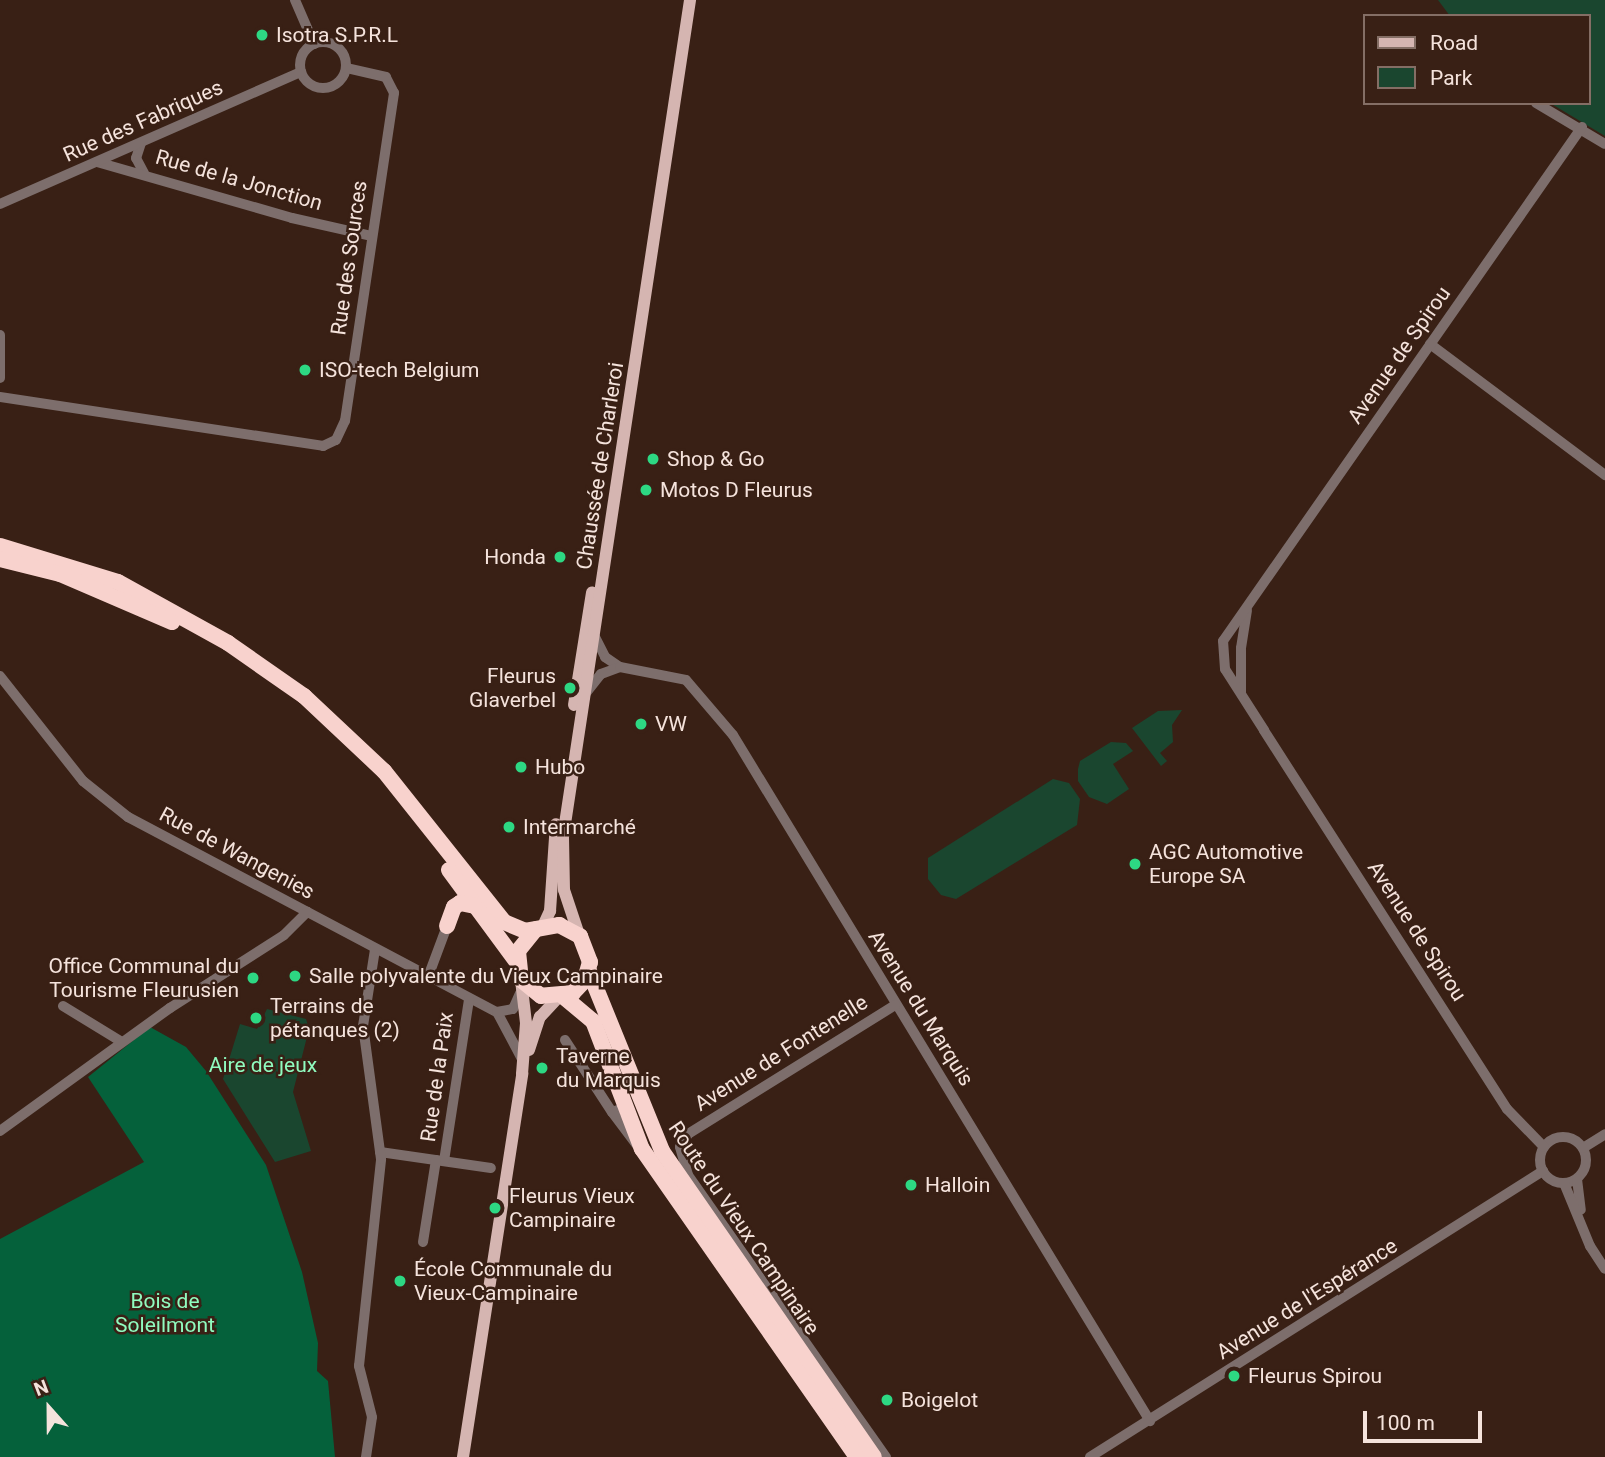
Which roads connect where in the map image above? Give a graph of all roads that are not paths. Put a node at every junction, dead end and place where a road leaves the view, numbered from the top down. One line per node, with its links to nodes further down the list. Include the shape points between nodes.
1 (295, 0): 4 (street)
2 (682, 0): 5 (main road, Chaussée de Charleroi)
3 (691, 0): 5 (main road, Chaussée de Charleroi)
4 (314, 44): 6 (street, via 334,44 344,55); 7 (street, via 301,59)
5 (678, 52): 23 (main road, Chaussée de Charleroi)
6 (346, 68): 7 (street, via 339,82 325,88 311,84); 15 (street, Rue des Sources, via 386,77 394,93)
7 (302, 72): 10 (street, Rue des Fabriques)
8 (1540, 105): 9 (street)
9 (1582, 127): 11 (street); 17 (street, Avenue de Spirou)
10 (141, 143): 12 (street, Rue des Fabriques); 13 (street, via 136,158)
11 (1605, 144)
12 (97, 162): 13 (street, Rue de la Jonction); 14 (street, Rue des Fabriques)
13 (144, 173): 15 (street, Rue de la Jonction, via 292,218)
14 (0, 204)
15 (372, 236): 19 (street, Rue des Sources, via 345,421 336,440 323,446)
16 (0, 335): 18 (street)
17 (1430, 344): 20 (street); 24 (street, Avenue de Spirou)
18 (0, 378)
19 (0, 397)
20 (1605, 475)
21 (0, 546): 33 (highway, via 118,582 277,676 384,771 504,922 515,930)
22 (0, 559): 30 (highway, via 60,574 118,597 174,623 271,684 376,778)
23 (600, 568): 25 (main road, Chaussée de Charleroi); 33 (main road, Chaussée de Charleroi, via 552,852 550,911)
24 (1248, 606): 28 (street, Avenue de Spirou, via 1241,648); 28 (street, Avenue de Spirou, via 1223,641 1225,669)
25 (594, 634): 26 (street, via 600,650); 29 (main road, Chaussée de Charleroi)
26 (620, 667): 29 (street, via 601,674); 42 (street, Avenue du Marquis, via 668,675 695,686 733,735)
27 (0, 676): 31 (street, Rue de Wangenies, via 83,781 128,817)
28 (1241, 694): 52 (street, Avenue de Spirou, via 1507,1109)
29 (584, 696): 34 (main road, Chaussée de Charleroi, via 561,861 569,914)
30 (475, 906): 32 (highway, via 460,903 454,907); 36 (highway)
31 (307, 912): 35 (street, Rue de Wangenies); 46 (street, via 284,935)
32 (447, 926): 38 (street)
33 (539, 928): 34 (highway, via 559,925); 36 (highway, via 522,942)
34 (580, 936): 37 (highway, via 589,952)
35 (375, 949): 38 (street, Rue de Wangenies); 54 (street, via 363,1026)
36 (516, 961): 39 (highway)
37 (589, 971): 40 (highway, via 580,987); 67 (highway, Route du Vieux Campinaire, via 662,1151)
38 (428, 977): 41 (street, Rue de Wangenies)
39 (522, 980): 40 (highway, via 541,996); 44 (street, via 519,1003); 47 (main road, via 526,1023)
40 (561, 997): 48 (main road, via 540,1017); 49 (highway, Route du Vieux Campinaire, via 593,1021)
41 (469, 999): 44 (street, Rue de Wangenies); 55 (street, Rue de la Paix)
42 (895, 1005): 63 (street, Avenue du Marquis); 68 (street, Avenue de Fontenelle, via 688,1133 680,1147 688,1175)
43 (62, 1006): 46 (street)
44 (497, 1012): 47 (street)
45 (565, 1040): 49 (street, Route du Vieux Campinaire)
46 (122, 1042): 50 (street)
47 (522, 1059): 48 (main road)
48 (522, 1074): 65 (main road)
49 (618, 1110): 66 (highway, Route du Vieux Campinaire)
50 (0, 1131)
51 (1605, 1134): 53 (street)
52 (1544, 1147): 53 (street, via 1564,1137); 57 (street)
53 (1583, 1148): 58 (street, via 1587,1161)
54 (380, 1152): 55 (street); 64 (street, via 359,1366 372,1417)
55 (440, 1161): 56 (street); 61 (street, Rue de la Paix)
56 (491, 1168)
57 (1543, 1171): 59 (street); 63 (street, Avenue de l'Espérance)
58 (1577, 1179): 59 (street); 60 (street)
59 (1564, 1183): 60 (street)
60 (1581, 1223): 62 (street)
61 (423, 1242)
62 (1605, 1269)
63 (1150, 1420): 69 (street, Avenue de l'Espérance)
64 (366, 1457)
65 (463, 1457)
66 (857, 1457)
67 (874, 1457)
68 (886, 1457)
69 (1090, 1457)

